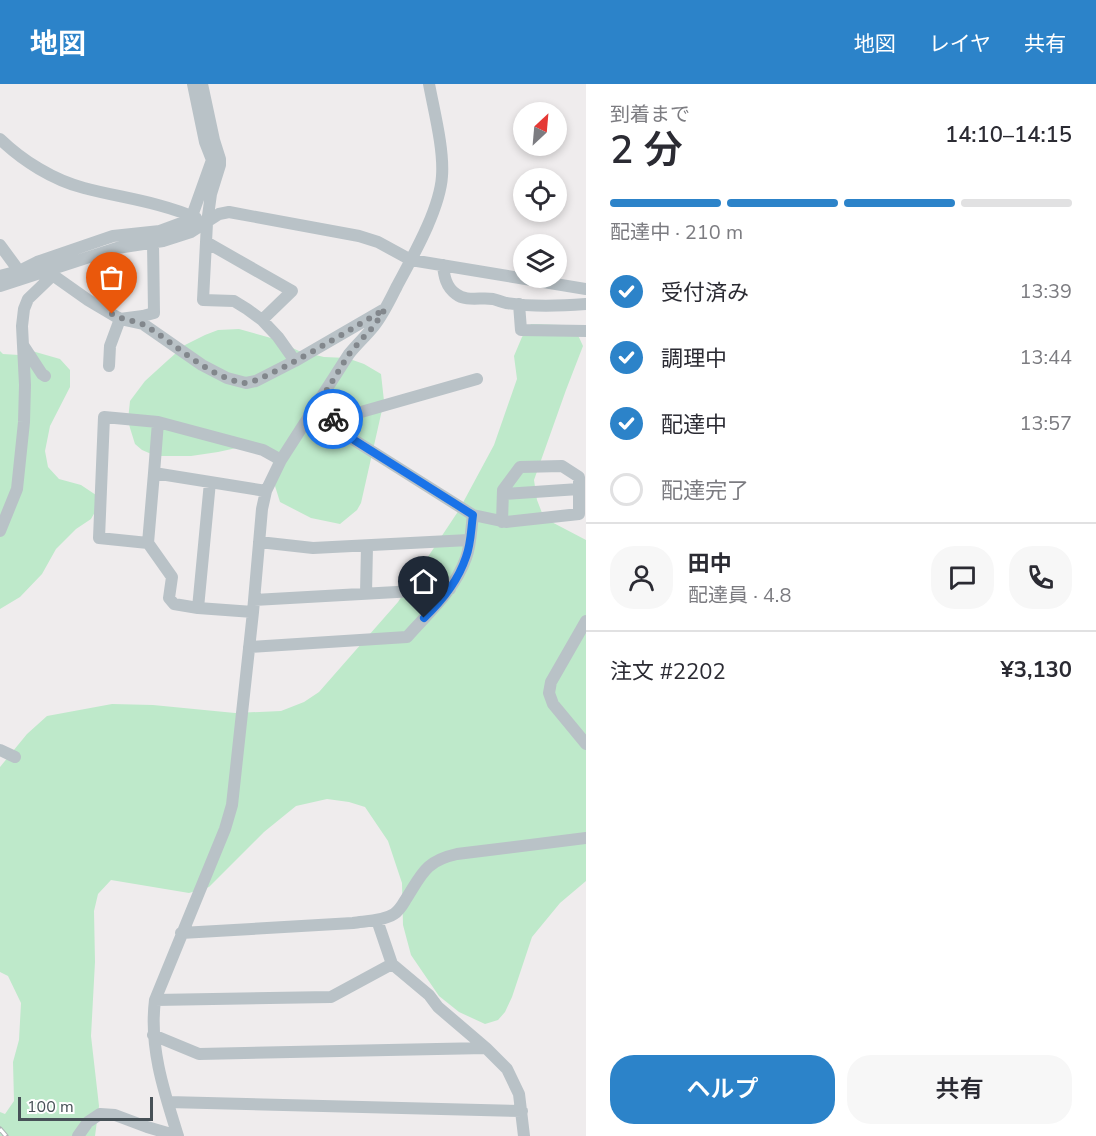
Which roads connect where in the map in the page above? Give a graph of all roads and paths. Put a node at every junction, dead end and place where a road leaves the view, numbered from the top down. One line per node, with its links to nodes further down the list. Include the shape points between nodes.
1 (193, 84): 5 (street, via 212,160)
2 (202, 84): 6 (street, via 220,159)
3 (429, 84): 10 (street, via 443,161 442,177 433,213)
4 (0, 140): 5 (street, via 51,176 82,188 165,206)
5 (192, 216): 6 (street); 12 (street, via 160,231 113,236 37,262)
6 (207, 223): 7 (street, via 191,232); 8 (street); 10 (street, via 229,212 359,236)
7 (153, 242): 13 (street, via 117,248); 20 (street, via 154,313)
8 (206, 242): 21 (street, via 203,300 234,301); 21 (street, via 292,291)
9 (0, 245): 12 (street)
10 (411, 260): 11 (street); 19 (street)
11 (443, 265): 16 (street); 17 (street, via 450,289 458,296)
12 (22, 274): 13 (street); 14 (street); 15 (street)
13 (49, 274): 20 (street); 23 (street, via 24,309)
14 (0, 276)
15 (0, 286)
16 (586, 290)
17 (519, 304): 18 (street); 22 (street, via 521,330)
18 (586, 304)
19 (385, 309): 24 (street); 28 (street, via 349,354)
20 (120, 319): 24 (street, via 143,324 202,365 246,383); 25 (street, via 110,346)
21 (262, 320): 24 (street)
22 (586, 332)
23 (23, 344): 26 (street); 39 (street, via 25,404 17,489)
24 (295, 361)
25 (109, 366)
26 (45, 376)
27 (477, 379): 29 (street)
28 (322, 398): 29 (street); 31 (street)
29 (333, 420): 37 (street, via 354,440)
30 (158, 422): 31 (street, via 263,450); 32 (street); 42 (street, via 104,417 99,538)
31 (281, 460): 35 (street)
32 (154, 473): 33 (street); 42 (street)
33 (210, 482): 35 (street); 47 (street)
34 (579, 489): 36 (street); 36 (street, via 579,477 562,466 520,467); 38 (street, via 579,514)
35 (266, 491): 41 (street)
36 (503, 494): 38 (street)
37 (473, 515): 38 (street); 40 (street)
38 (502, 522)
39 (0, 531)
40 (470, 540): 43 (street); 44 (street)
41 (259, 542): 43 (street, via 312,548); 46 (street)
42 (148, 543): 47 (street, via 172,577 169,598 174,604)
43 (367, 546): 45 (street)
44 (450, 589): 45 (street); 49 (street, via 407,637)
45 (366, 593): 46 (street)
46 (254, 606): 47 (street); 49 (street)
47 (198, 608)
48 (586, 621): 50 (street, via 550,681 549,693 553,704)
49 (249, 646): 55 (street, via 232,805)
50 (586, 744)
51 (0, 750): 52 (street)
52 (15, 757)
53 (586, 838): 54 (street, via 442,857 429,865 400,909)
54 (377, 920): 55 (street); 56 (street)
55 (181, 933): 57 (street)
56 (392, 964): 57 (street, via 331,997); 59 (street)
57 (155, 1000): 58 (street)
58 (153, 1035): 59 (street, via 199,1054); 60 (street)
59 (486, 1048): 61 (street, via 507,1069)
60 (168, 1102): 61 (street); 63 (street)
61 (522, 1111): 64 (street)
62 (78, 1136): 63 (street, via 100,1114 115,1115)
63 (178, 1136)
64 (524, 1136)

